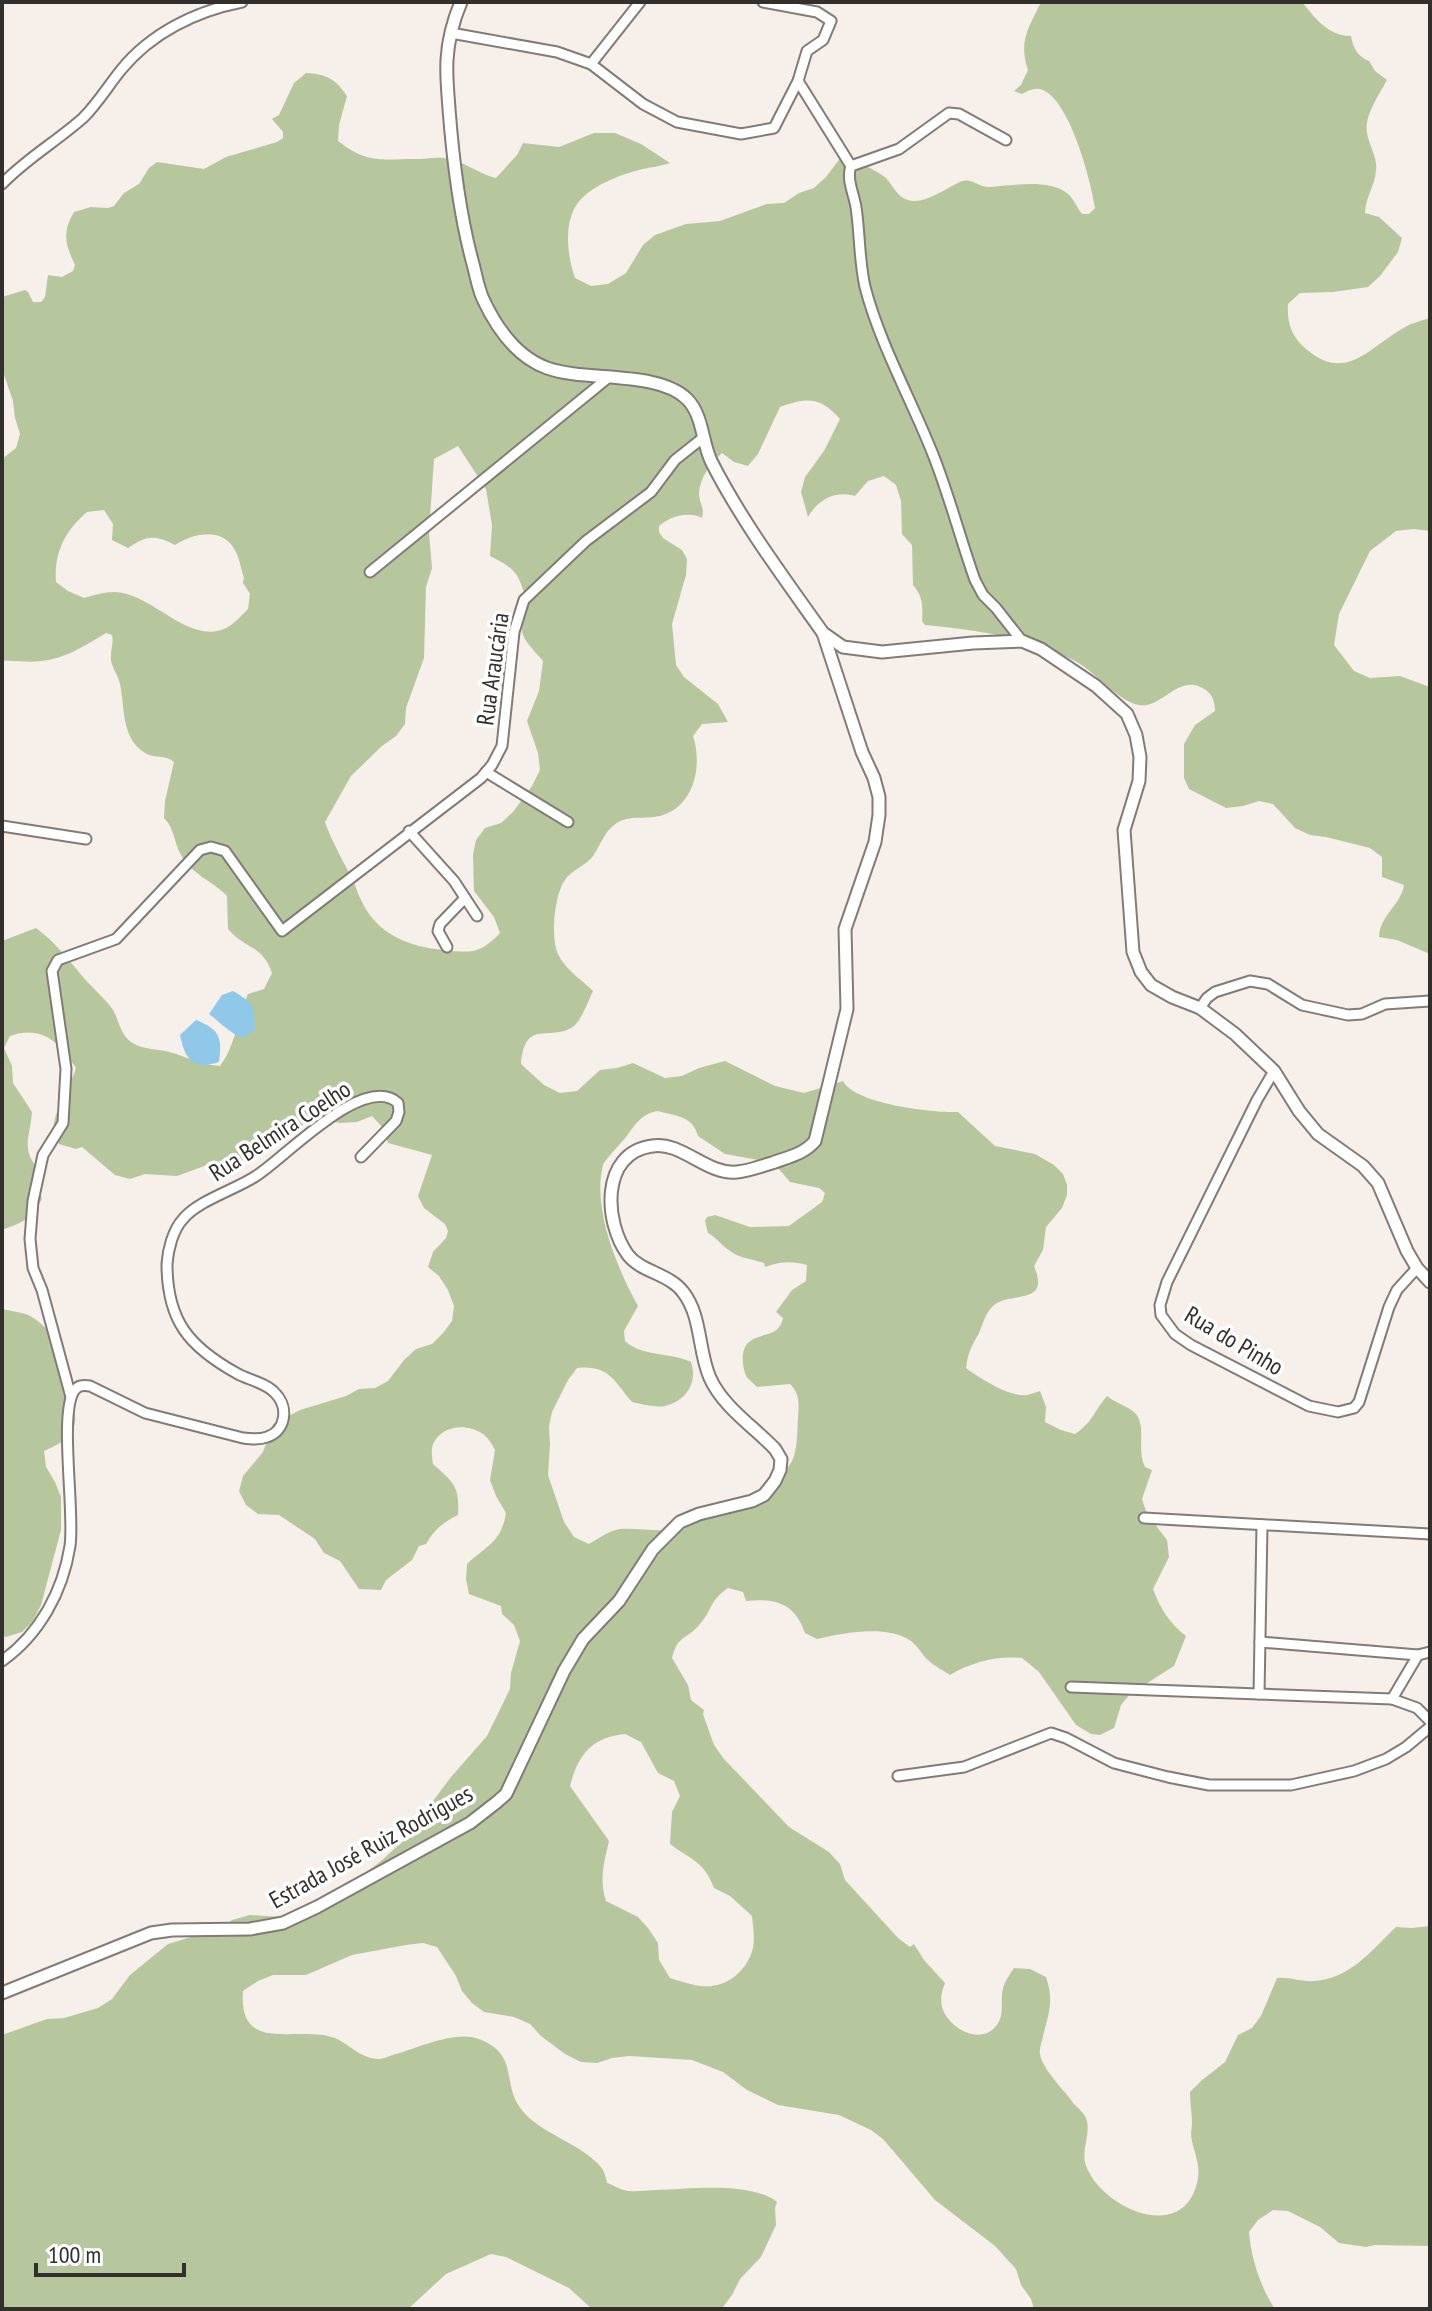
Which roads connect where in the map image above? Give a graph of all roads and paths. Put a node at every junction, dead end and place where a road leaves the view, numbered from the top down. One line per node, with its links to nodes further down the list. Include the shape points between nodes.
1 (242, 2): 10 (street, via 196,15 143,46 83,118)
2 (461, 2): 5 (street)
3 (640, 2): 6 (street)
4 (763, 2): 7 (street, via 817,12 831,21 823,40 807,51)
5 (451, 33): 6 (street, via 557,52); 11 (street, via 446,62 452,148 464,232 482,297 512,345 528,358 546,368)
6 (591, 64): 7 (street, via 643,104 677,122 741,134 774,128)
7 (798, 81): 9 (street)
8 (1006, 140): 9 (street, via 949,113 899,149)
9 (851, 166): 15 (street, via 865,287 879,327 932,453 975,580)
10 (2, 184)
11 (609, 377): 12 (street, via 677,392 696,412); 13 (street)
12 (704, 437): 14 (street, via 735,503); 16 (street, Rua Araucária, via 675,460 651,492 586,541 524,600 514,632 502,746)
13 (370, 572)
14 (823, 633): 15 (street, via 843,647 882,652); 44 (street, Estrada José Ruiz Rodrigues, via 874,778 879,815 845,929 847,1009 815,1141 795,1155 736,1172 707,1166 662,1145 649,1146 622,1162 612,1183 611,1214 618,1239 631,1259 683,1291 695,1316 711,1382 781,1459 775,1481 752,1501 680,1522 653,1549 619,1601 583,1639 506,1794 470,1823 283,1923 151,1933)
15 (1022, 641): 25 (street, via 1096,686 1127,714 1140,757 1139,781 1124,830 1133,952 1151,985)
16 (486, 772): 17 (street); 19 (street, Rua Araucária)
17 (568, 822)
18 (2, 826): 20 (street)
19 (409, 831): 21 (street); 30 (street, Rua Araucária, via 282,931 225,851 200,850 116,939 58,960 52,971 66,1069 63,1123 43,1155 30,1239 33,1268)
20 (86, 839)
21 (465, 898): 22 (street); 23 (street, via 440,924)
22 (477, 916)
23 (447, 947)
24 (1430, 1001): 25 (street, via 1385,1004 1348,1015 1302,1005 1268,984 1250,981 1215,992)
25 (1200, 1008): 26 (street)
26 (1274, 1071): 28 (street, via 1318,1134 1378,1183); 28 (street, Rua do Pinho, via 1167,1282 1160,1305 1169,1328 1288,1396 1322,1409 1348,1411 1359,1402 1397,1290)
27 (361, 1157): 30 (street, Rua Belmira Coelho, via 399,1117 398,1103 390,1097 376,1095 348,1106 260,1174 197,1208 172,1239 167,1259 170,1300 186,1336 203,1352 277,1394 284,1415 280,1429 256,1439 243,1438 145,1413 90,1386 75,1388)
28 (1417, 1268): 29 (street)
29 (1430, 1282)
30 (71, 1397): 37 (street, via 71,1544 63,1580 44,1618)
31 (1144, 1518): 32 (street)
32 (1262, 1525): 33 (street); 34 (street)
33 (1430, 1534)
34 (1260, 1642): 36 (street); 39 (street)
35 (1430, 1652): 36 (street)
36 (1418, 1655): 40 (street)
37 (2, 1661)
38 (1071, 1687): 39 (street)
39 (1259, 1694): 40 (street)
40 (1392, 1699): 41 (street, via 1417,1708)
41 (1430, 1721)
42 (1430, 1727): 43 (street, via 1386,1759 1291,1785 1209,1785 1168,1777 1114,1763 1051,1733 964,1767)
43 (898, 1776)
44 (2, 1993)

